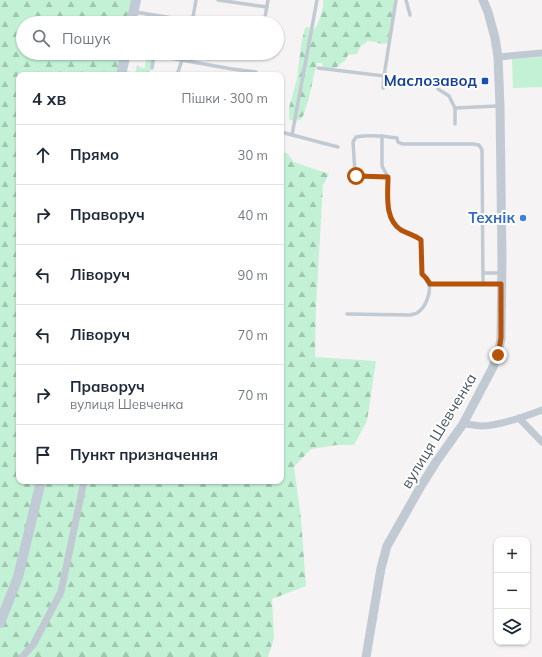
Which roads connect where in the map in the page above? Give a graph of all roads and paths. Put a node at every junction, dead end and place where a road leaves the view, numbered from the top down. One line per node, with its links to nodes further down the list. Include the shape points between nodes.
1 (136, 0): 10 (main road)
2 (196, 0): 14 (lane)
3 (218, 0): 9 (lane)
4 (268, 0): 9 (lane)
5 (317, 0): 33 (lane)
6 (396, 0): 26 (lane)
7 (406, 0): 11 (lane)
8 (483, 0): 17 (street, вулиця Шевченка)
9 (267, 7): 15 (lane)
10 (134, 12): 12 (main road); 13 (lane)
11 (410, 15)
12 (133, 16)
13 (160, 16)
14 (193, 16)
15 (265, 16)
16 (542, 53): 17 (street)
17 (498, 57): 29 (street, вулиця Шевченка)
18 (124, 60): 23 (main road)
19 (153, 60): 21 (lane)
20 (182, 60): 24 (lane); 25 (lane)
21 (152, 68)
22 (318, 68): 26 (lane)
23 (122, 72)
24 (178, 72)
25 (256, 72)
26 (384, 76): 27 (lane)
27 (383, 88)
28 (438, 89): 30 (lane, via 449,96)
29 (500, 106): 30 (lane); 38 (street, вулиця Шевченка)
30 (456, 108): 31 (lane)
31 (455, 124)
32 (284, 133): 33 (lane)
33 (292, 136): 35 (lane)
34 (382, 136): 36 (lane, via 382,166); 36 (lane, via 356,137 353,142 355,173 356,176); 37 (lane, via 396,138 402,144 479,145 482,150)
35 (338, 147)
36 (388, 177): 39 (lane, via 388,210 391,218 400,230 421,240 422,274)
37 (483, 273): 38 (lane); 40 (lane)
38 (502, 273): 41 (street, вулиця Шевченка)
39 (430, 284): 40 (lane); 42 (lane, via 426,303 417,313)
40 (483, 284): 41 (lane)
41 (501, 284): 45 (street, вулиця Шевченка, via 501,338 498,355)
42 (347, 314)
43 (542, 410): 44 (street)
44 (520, 418): 45 (street, via 483,426); 46 (street)
45 (463, 424): 51 (street, вулиця Шевченка, via 421,486 388,546 381,568)
46 (542, 442)
47 (41, 484): 49 (main road, via 18,577)
48 (83, 484): 50 (street, via 61,592 33,645)
49 (0, 623)
50 (22, 657)
51 (366, 657)

